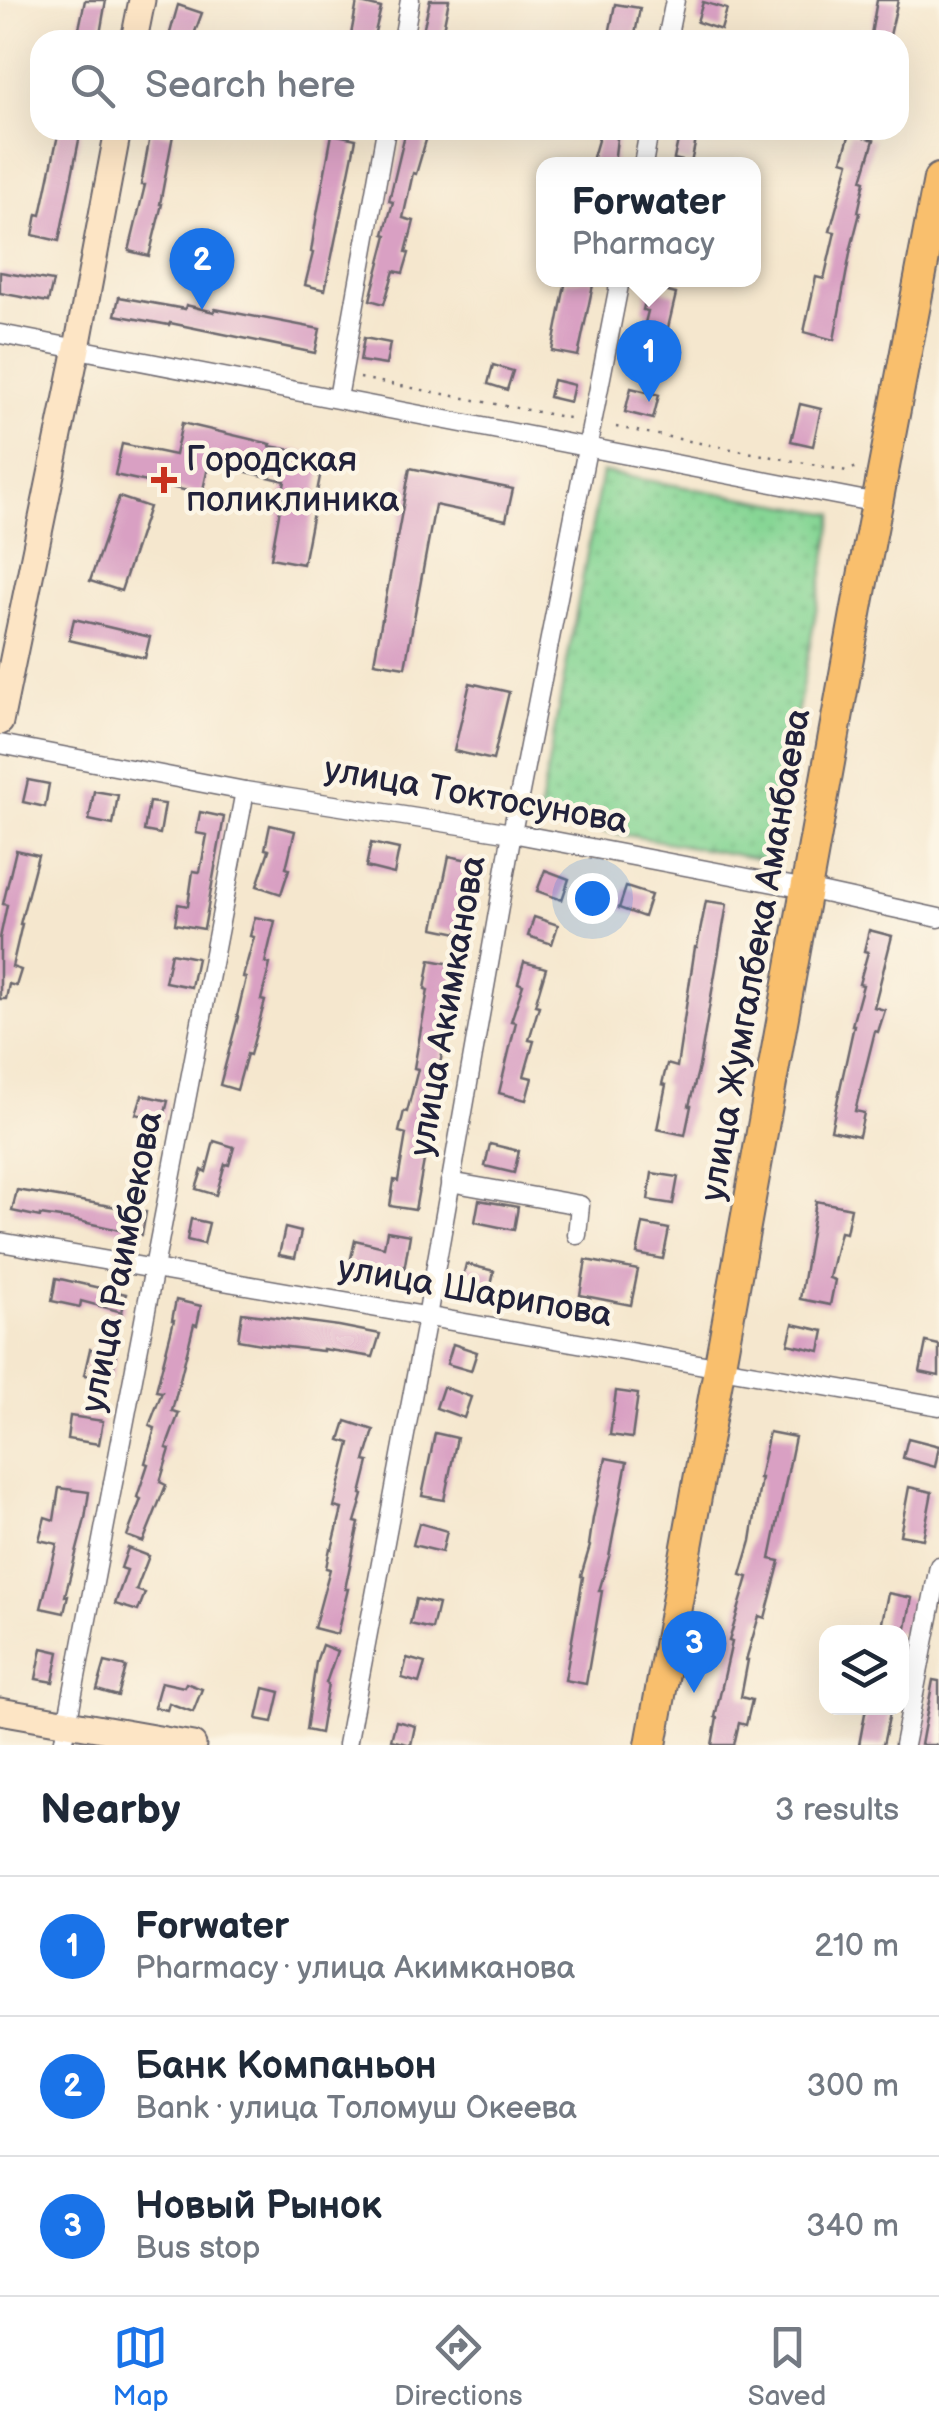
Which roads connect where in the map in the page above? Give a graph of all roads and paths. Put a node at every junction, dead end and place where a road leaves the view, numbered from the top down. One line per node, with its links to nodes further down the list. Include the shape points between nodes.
1 (142, 0): 4 (street)
2 (410, 0): 5 (street)
3 (674, 0): 6 (street)
4 (136, 30)
5 (405, 30)
6 (669, 30)
7 (116, 140): 12 (street)
8 (384, 140): 14 (street)
9 (939, 179): 19 (main road, улица Жумгалбека Аманбаева)
10 (619, 287): 17 (street, улица Акимканова)
11 (0, 334): 12 (street)
12 (77, 348): 14 (street); 20 (street)
13 (360, 378): 15 (path)
14 (338, 398): 17 (street)
15 (576, 420)
16 (616, 427): 18 (path, via 847,472)
17 (588, 447): 19 (street); 23 (street, улица Акимканова)
18 (868, 462)
19 (877, 504): 24 (main road, улица Жумгалбека Аманбаева)
20 (0, 722)
21 (0, 744): 22 (street, улица Токтосунова)
22 (245, 790): 23 (street, улица Токтосунова); 29 (street, улица Раимбекова)
23 (512, 833): 24 (street, улица Токтосунова); 26 (street, улица Акимканова)
24 (806, 889): 25 (street, улица Токтосунова); 31 (main road, улица Жумгалбека Аманбаева)
25 (939, 918)
26 (450, 1182): 27 (street, via 580,1205); 30 (street, улица Акимканова)
27 (577, 1235)
28 (0, 1242): 29 (street, улица Шарипова)
29 (154, 1269): 30 (street, улица Шарипова); 35 (street, улица Раимбекова)
30 (427, 1316): 31 (street, улица Шарипова); 37 (street, улица Акимканова)
31 (720, 1368): 32 (street, улица Шарипова); 38 (main road, улица Жумгалбека Аманбаева)
32 (939, 1406)
33 (939, 1566): 39 (street)
34 (0, 1710): 35 (street)
35 (65, 1734): 36 (street)
36 (193, 1745)
37 (347, 1745)
38 (651, 1745)
39 (904, 1745)

